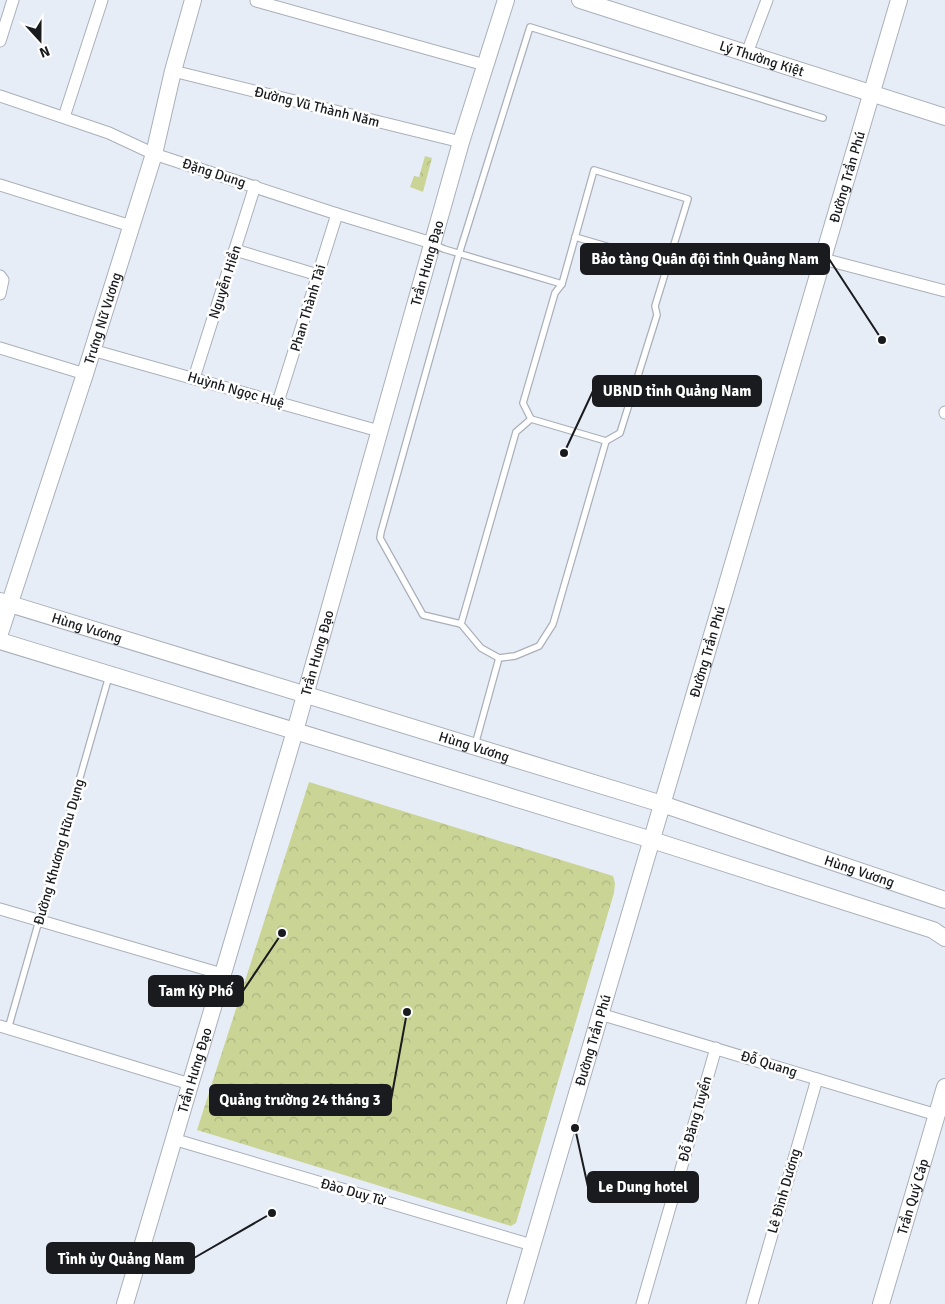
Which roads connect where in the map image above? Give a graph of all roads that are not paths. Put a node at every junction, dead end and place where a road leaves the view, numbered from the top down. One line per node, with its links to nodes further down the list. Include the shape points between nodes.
1 (13, 0): 9 (street)
2 (102, 0): 15 (street)
3 (193, 0): 12 (main road, Trưng Nữ Vương)
4 (256, 0): 11 (street)
5 (506, 0): 11 (main road, Trần Hưng Đạo)
6 (580, 0): 10 (main road, Lý Thường Kiệt)
7 (767, 0): 10 (street)
8 (899, 0): 13 (main road, Đường Trần Phú)
9 (0, 41)
10 (747, 54): 13 (main road, Lý Thường Kiệt)
11 (486, 65): 18 (main road, Trần Hưng Đạo)
12 (173, 71): 18 (street, Đường Vũ Thành Năm); 19 (main road, Trưng Nữ Vương)
13 (872, 94): 16 (main road, Lý Thường Kiệt); 28 (main road, Đường Trần Phú)
14 (0, 96): 15 (street, Đặng Dung)
15 (64, 117): 19 (street, Đặng Dung)
16 (945, 117)
17 (823, 118): 27 (lane, via 530,26)
18 (461, 142): 25 (main road, Trần Hưng Đạo)
19 (154, 154): 21 (street, Đặng Dung); 23 (main road, Trưng Nữ Vương)
20 (0, 185): 23 (street)
21 (255, 186): 22 (street, Đặng Dung); 26 (street, Nguyễn Hiền)
22 (337, 214): 25 (street, Đặng Dung); 30 (street, Phan Thành Tài)
23 (131, 226): 36 (main road, Trưng Nữ Vương)
24 (575, 238): 29 (lane); 29 (lane, via 594,170 688,198); 32 (lane)
25 (432, 243): 27 (lane); 41 (main road, Trần Hưng Đạo)
26 (235, 250): 30 (street); 38 (street, Nguyễn Hiền)
27 (459, 254): 32 (lane); 44 (lane, via 380,538 422,615)
28 (823, 259): 33 (street); 52 (main road, Đường Trần Phú)
29 (668, 264): 42 (lane, via 656,306 657,315 620,433)
30 (318, 275): 39 (street, Phan Thành Tài)
31 (0, 276): 34 (street, via 3,280)
32 (562, 284): 40 (lane, via 555,293 523,404)
33 (945, 292)
34 (0, 294)
35 (0, 348): 37 (street)
36 (92, 350): 37 (main road, Trưng Nữ Vương); 38 (street, Huỳnh Ngọc Huệ)
37 (85, 374): 43 (main road, Trưng Nữ Vương)
38 (194, 378): 39 (street, Huỳnh Ngọc Huệ)
39 (278, 402): 41 (street, Huỳnh Ngọc Huệ)
40 (531, 419): 42 (lane); 44 (lane, via 516,432)
41 (379, 431): 49 (main road, Trần Hưng Đạo)
42 (606, 441): 47 (lane, via 553,624 539,646 515,656)
43 (4, 603): 45 (main road, Trưng Nữ Vương); 49 (main road, Hùng Vương)
44 (461, 624): 47 (lane, via 481,648)
45 (0, 633)
46 (0, 641): 48 (main road)
47 (499, 658): 51 (lane)
48 (109, 674): 50 (main road); 56 (lane, Đường Khương Hữu Dụng)
49 (305, 695): 50 (main road, Trần Hưng Đạo); 51 (main road, Hùng Vương)
50 (294, 731): 53 (main road); 58 (main road, Trần Hưng Đạo)
51 (474, 747): 52 (main road, Hùng Vương)
52 (662, 804): 53 (main road, Đường Trần Phú); 54 (main road, Hùng Vương)
53 (652, 840): 57 (main road, via 933,930); 59 (main road, Đường Trần Phú)
54 (945, 900)
55 (0, 909): 56 (street)
56 (39, 920): 58 (street); 60 (lane, Đường Khương Hữu Dụng)
57 (945, 938)
58 (222, 974): 63 (main road, Trần Hưng Đạo)
59 (600, 1014): 61 (street, Đỗ Quang); 67 (main road, Đường Trần Phú)
60 (4, 1028): 63 (street)
61 (716, 1048): 62 (street, Đỗ Quang); 70 (street, Đỗ Đăng Tuyển)
62 (817, 1079): 65 (street, Đỗ Quang); 71 (street, Lê Đình Dương)
63 (190, 1084): 66 (main road, Trần Hưng Đạo)
64 (945, 1087): 65 (main road, Trần Quý Cáp)
65 (937, 1115): 72 (main road, Trần Quý Cáp)
66 (173, 1139): 67 (street, Đào Duy Từ); 68 (main road, Trần Hưng Đạo)
67 (532, 1245): 69 (main road, Đường Trần Phú)
68 (125, 1304)
69 (515, 1304)
70 (642, 1304)
71 (752, 1304)
72 (881, 1304)

